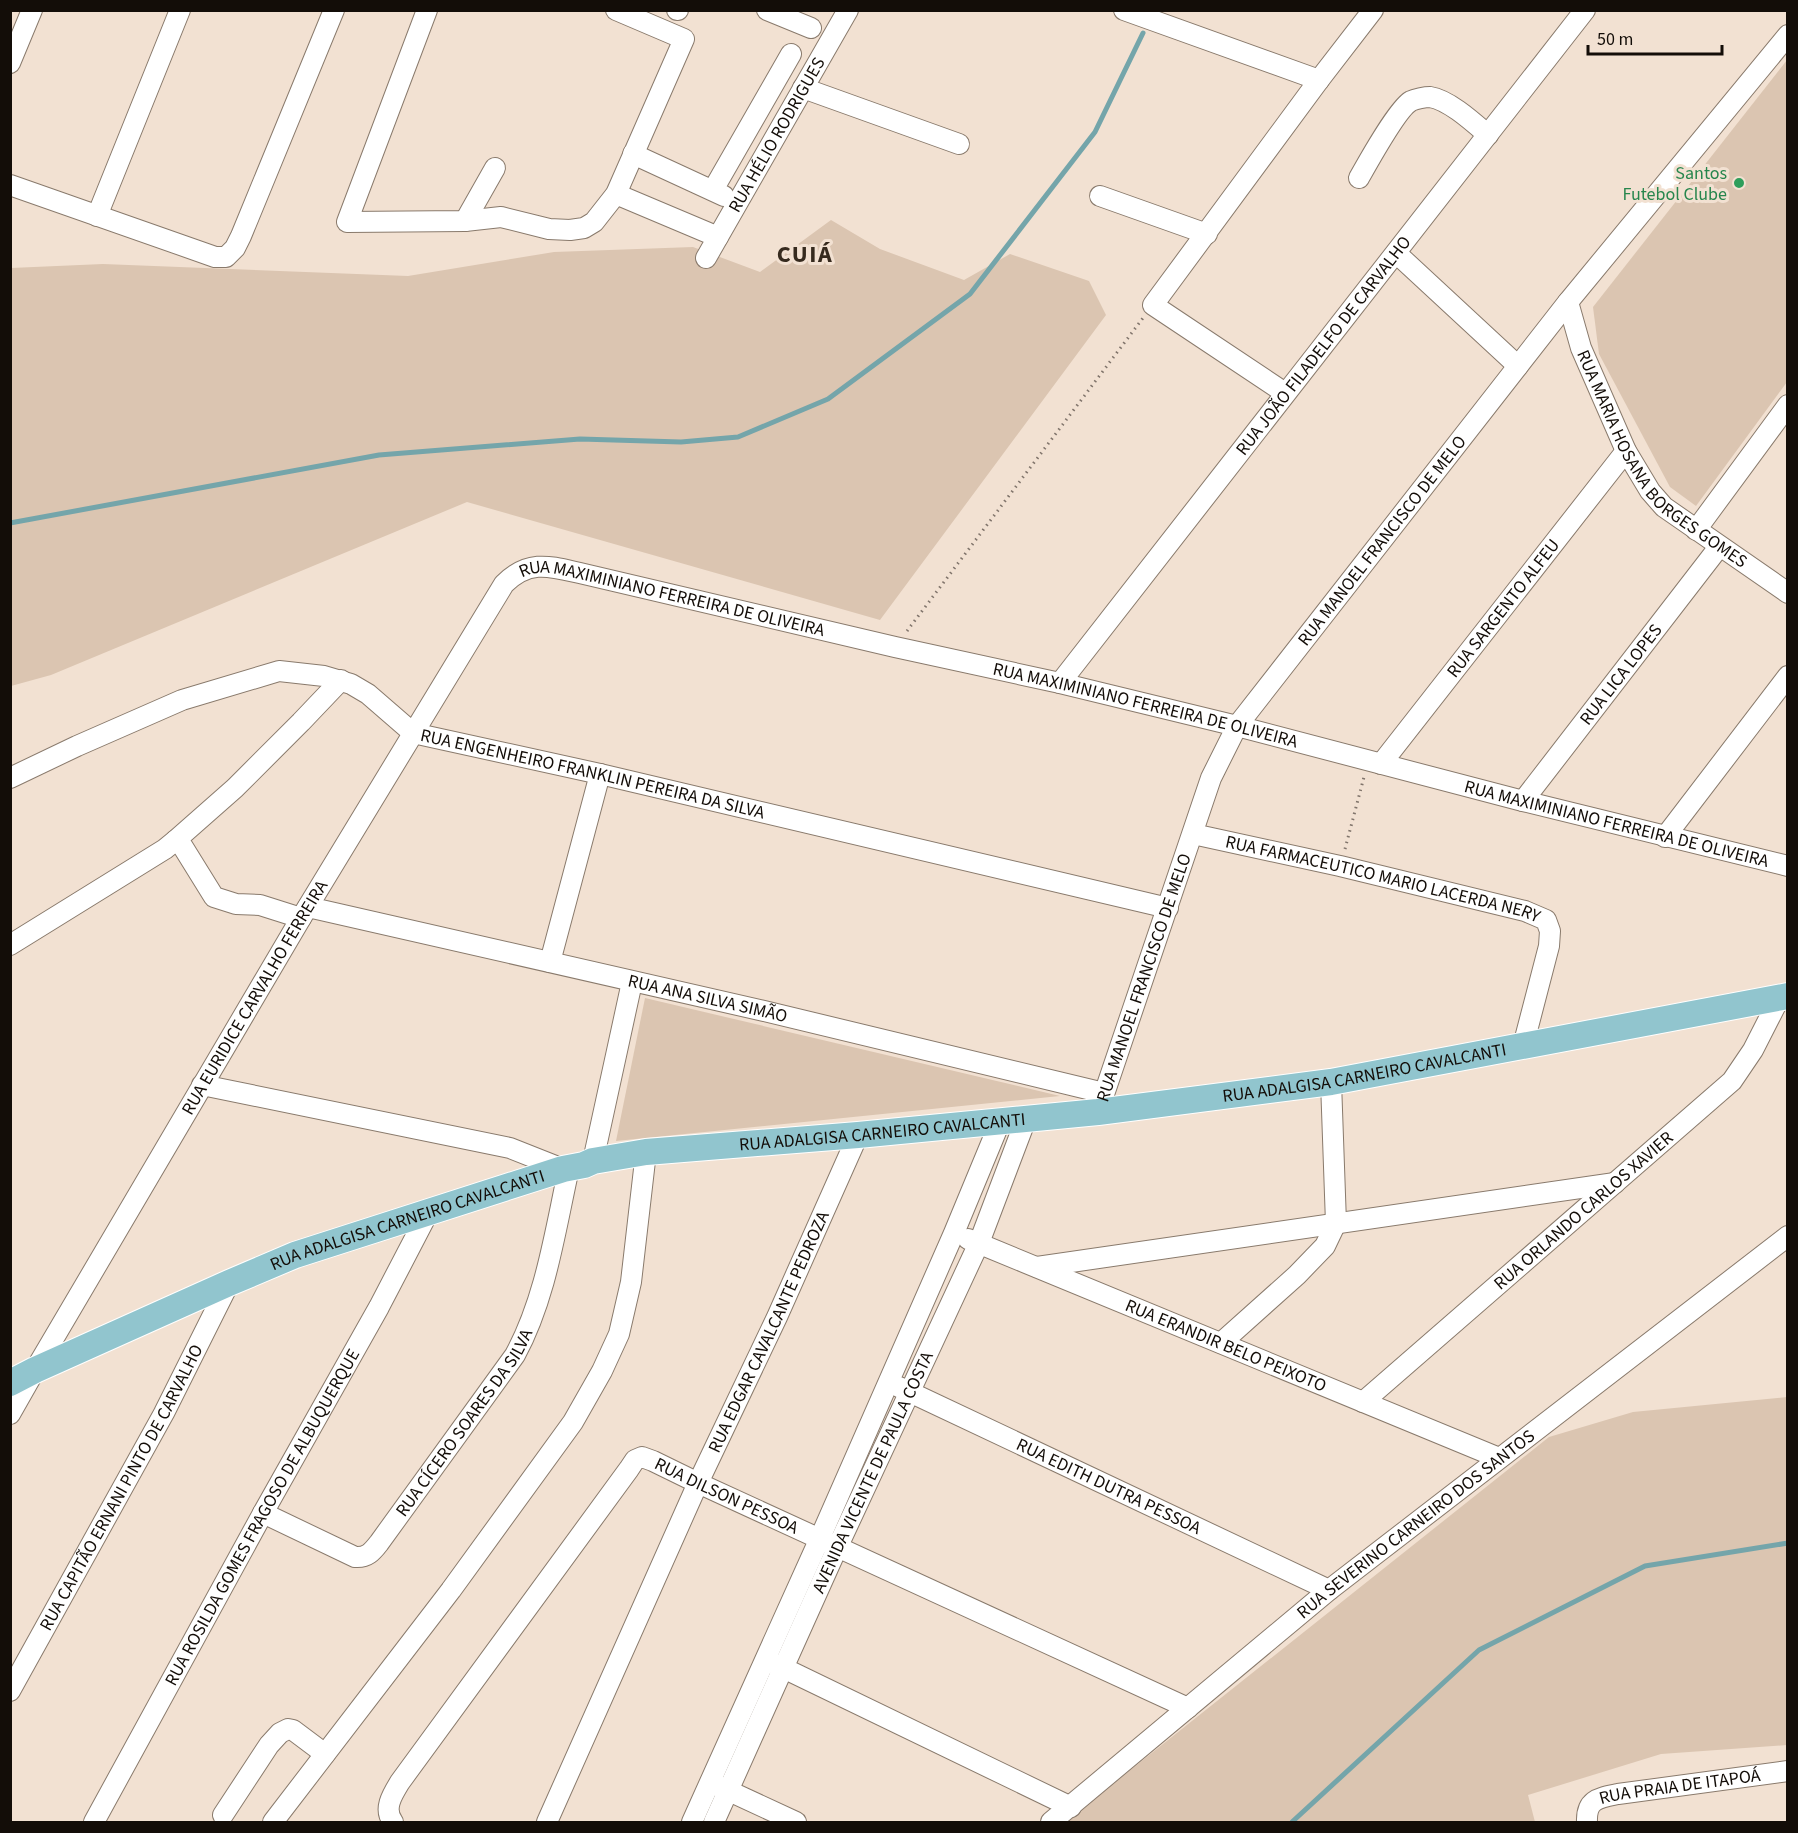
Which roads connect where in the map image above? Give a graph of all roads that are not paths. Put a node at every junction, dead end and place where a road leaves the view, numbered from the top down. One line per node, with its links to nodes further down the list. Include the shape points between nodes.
1 (32, 10): 14 (street)
2 (180, 10): 27 (street)
3 (427, 10): 28 (street, via 347,222)
4 (616, 10): 19 (street, via 684,39)
5 (767, 10): 11 (street)
6 (848, 10): 16 (street, RUA HÉLIO RODRIGUES)
7 (1124, 10): 15 (street)
8 (1373, 10): 15 (street)
9 (1585, 10): 17 (street, RUA JOÃO FILADELFO DE CARVALHO)
10 (328, 12): 27 (street, via 241,236 230,254 215,257)
11 (811, 28)
12 (1788, 35): 33 (street, RUA MANOEL FRANCISCO DE MELO)
13 (791, 54): 23 (street)
14 (10, 63)
15 (1319, 80): 29 (street)
16 (803, 88): 18 (street); 26 (street, RUA HÉLIO RODRIGUES)
17 (1488, 135): 21 (street, via 1450,106 1428,97 1410,102); 31 (street, RUA JOÃO FILADELFO DE CARVALHO)
18 (959, 144)
19 (633, 154): 23 (street); 24 (street)
20 (495, 168): 28 (street)
21 (1359, 178)
22 (10, 184): 27 (street)
23 (713, 190): 26 (street)
24 (616, 194): 28 (street, via 594,222 584,228 549,229 501,217); 30 (street)
25 (1100, 196): 29 (street)
26 (738, 202): 30 (street, RUA HÉLIO RODRIGUES)
27 (97, 216)
28 (465, 221)
29 (1207, 234): 35 (street, via 1154,304)
30 (718, 237): 32 (street, RUA HÉLIO RODRIGUES)
31 (1396, 253): 34 (street); 35 (street, RUA JOÃO FILADELFO DE CARVALHO)
32 (706, 258)
33 (1568, 302): 34 (street, RUA MANOEL FRANCISCO DE MELO); 37 (street, RUA MARIA HOSANA BORGES GOMES, via 1581,348)
34 (1518, 366): 45 (street, RUA MANOEL FRANCISCO DE MELO)
35 (1285, 393): 44 (street, RUA JOÃO FILADELFO DE CARVALHO)
36 (1788, 405): 38 (street)
37 (1626, 451): 38 (street, RUA MARIA HOSANA BORGES GOMES, via 1664,507); 47 (street, RUA SARGENTO ALFEU)
38 (1696, 530): 39 (street, RUA MARIA HOSANA BORGES GOMES)
39 (1719, 547): 41 (street, RUA MARIA HOSANA BORGES GOMES); 50 (street, RUA LICA LOPES)
40 (504, 584): 44 (street, RUA MAXIMINIANO FERREIRA DE OLIVEIRA, via 517,572 544,566); 46 (street, RUA EURIDICE CARVALHO FERREIRA)
41 (1788, 593)
42 (1788, 676): 52 (street)
43 (341, 680): 46 (street, RUA ENGENHEIRO FRANKLIN PEREIRA DA SILVA, via 368,694); 49 (street, RUA ENGENHEIRO FRANKLIN PEREIRA DA SILVA, via 279,671 268,674 182,700); 53 (street, via 235,788)
44 (1060, 683): 45 (street, RUA MAXIMINIANO FERREIRA DE OLIVEIRA)
45 (1237, 726): 47 (street, RUA MAXIMINIANO FERREIRA DE OLIVEIRA); 51 (street, RUA MANOEL FRANCISCO DE MELO, via 1211,778)
46 (413, 733): 48 (street, RUA ENGENHEIRO FRANKLIN PEREIRA DA SILVA); 56 (street, RUA EURIDICE CARVALHO FERREIRA)
47 (1375, 763): 50 (street, RUA MAXIMINIANO FERREIRA DE OLIVEIRA)
48 (600, 774): 55 (street, RUA ENGENHEIRO FRANKLIN PEREIRA DA SILVA); 58 (street)
49 (10, 778)
50 (1523, 801): 52 (street, RUA MAXIMINIANO FERREIRA DE OLIVEIRA)
51 (1192, 834): 55 (street, RUA MANOEL FRANCISCO DE MELO); 61 (street, RUA FARMACEUTICO MARIO LACERDA NERY, via 1525,910 1546,920 1549,946)
52 (1665, 837): 54 (street, RUA MAXIMINIANO FERREIRA DE OLIVEIRA)
53 (176, 840): 56 (street, RUA ANA SILVA SIMÃO, via 214,897 236,904); 57 (street)
54 (1788, 866)
55 (1168, 908): 64 (street, RUA MANOEL FRANCISCO DE MELO)
56 (305, 913): 58 (street, RUA ANA SILVA SIMÃO); 63 (street, RUA EURIDICE CARVALHO FERREIRA)
57 (10, 945)
58 (550, 962): 59 (street, RUA ANA SILVA SIMÃO)
59 (632, 982): 64 (street, RUA ANA SILVA SIMÃO, via 764,1011); 69 (street)
60 (1783, 998): 61 (main road, RUA ADALGISA CARNEIRO CAVALCANTI); 71 (street, RUA ORLANDO CARLOS XAVIER, via 1732,1081)
61 (1523, 1046): 62 (main road, RUA ADALGISA CARNEIRO CAVALCANTI)
62 (1331, 1082): 64 (main road, RUA ADALGISA CARNEIRO CAVALCANTI); 73 (street)
63 (202, 1085): 70 (street, via 510,1148); 80 (street, RUA EURIDICE CARVALHO FERREIRA)
64 (1101, 1103): 65 (main road, RUA ADALGISA CARNEIRO CAVALCANTI)
65 (1026, 1119): 66 (main road, RUA ADALGISA CARNEIRO CAVALCANTI); 76 (street, AVENIDA VICENTE DE PAULA COSTA)
66 (1000, 1122): 67 (main road, RUA ADALGISA CARNEIRO CAVALCANTI); 74 (street, AVENIDA VICENTE DE PAULA COSTA)
67 (858, 1135): 68 (main road, RUA ADALGISA CARNEIRO CAVALCANTI); 87 (street, RUA EDGAR CAVALCANTE PEDROZA)
68 (645, 1152): 69 (main road, RUA ADALGISA CARNEIRO CAVALCANTI); 95 (street, via 631,1282 619,1334 602,1371 573,1422)
69 (594, 1161): 70 (main road, RUA ADALGISA CARNEIRO CAVALCANTI)
70 (566, 1169): 72 (main road, RUA ADALGISA CARNEIRO CAVALCANTI); 88 (street, RUA CÍCERO SOARES DA SILVA, via 550,1256 526,1335 379,1543 369,1554 355,1557)
71 (1615, 1183): 73 (street); 84 (street, RUA ORLANDO CARLOS XAVIER)
72 (429, 1211): 78 (main road, RUA ADALGISA CARNEIRO CAVALCANTI, via 295,1255); 88 (street, RUA ROSILDA GOMES FRAGOSO DE ALBUQUERQUE)
73 (1336, 1223): 77 (street); 79 (street, via 1325,1246)
74 (954, 1233): 76 (street, RUA ERANDIR BELO PEIXOTO); 82 (street, AVENIDA VICENTE DE PAULA COSTA)
75 (1788, 1236): 86 (street, RUA SEVERINO CARNEIRO DOS SANTOS)
76 (979, 1243): 77 (street, RUA ERANDIR BELO PEIXOTO); 83 (street, AVENIDA VICENTE DE PAULA COSTA)
77 (1036, 1267): 79 (street, RUA ERANDIR BELO PEIXOTO)
78 (229, 1283): 80 (main road, RUA ADALGISA CARNEIRO CAVALCANTI); 93 (street, RUA CAPITÃO ERNANI PINTO DE CARVALHO, via 164,1413)
79 (1221, 1343): 84 (street, RUA ERANDIR BELO PEIXOTO)
80 (34, 1370): 81 (main road, RUA ADALGISA CARNEIRO CAVALCANTI); 85 (street, RUA EURIDICE CARVALHO FERREIRA)
81 (10, 1383)
82 (888, 1383): 83 (street, RUA EDITH DUTRA PESSOA); 89 (street, AVENIDA VICENTE DE PAULA COSTA)
83 (909, 1391): 89 (street, AVENIDA VICENTE DE PAULA COSTA); 90 (street, RUA EDITH DUTRA PESSOA)
84 (1364, 1402): 86 (street, RUA ERANDIR BELO PEIXOTO)
85 (10, 1414)
86 (1499, 1458): 90 (street, RUA SEVERINO CARNEIRO DOS SANTOS)
87 (698, 1483): 89 (street, RUA DILSON PESSOA); 102 (street, RUA DILSON PESSOA, via 653,1461 642,1457 635,1460 400,1782 388,1808); 103 (street, RUA EDGAR CAVALCANTE PEDROZA)
88 (263, 1513): 100 (street, RUA ROSILDA GOMES FRAGOSO DE ALBUQUERQUE)
89 (829, 1542): 91 (street, AVENIDA VICENTE DE PAULA COSTA); 92 (street, AVENIDA VICENTE DE PAULA COSTA); 94 (street, RUA DILSON PESSOA)
90 (1329, 1590): 94 (street, RUA SEVERINO CARNEIRO DOS SANTOS)
91 (765, 1660): 92 (street); 97 (street, AVENIDA VICENTE DE PAULA COSTA)
92 (783, 1668): 97 (street, AVENIDA VICENTE DE PAULA COSTA); 98 (street)
93 (10, 1691)
94 (1188, 1708): 98 (street, RUA SEVERINO CARNEIRO DOS SANTOS)
95 (326, 1754): 99 (street, via 293,1730 280,1733); 101 (street)
96 (1788, 1771): 108 (street, RUA PRAIA DE ITAPOÁ, via 1599,1798 1589,1808)
97 (719, 1787): 104 (street, AVENIDA VICENTE DE PAULA COSTA); 105 (street, AVENIDA VICENTE DE PAULA COSTA); 106 (street)
98 (1071, 1807): 107 (street, RUA SEVERINO CARNEIRO DOS SANTOS)
99 (223, 1815)
100 (94, 1822)
101 (273, 1822)
102 (393, 1822)
103 (547, 1822)
104 (692, 1822)
105 (714, 1822)
106 (796, 1822)
107 (1051, 1822)
108 (1587, 1822)

